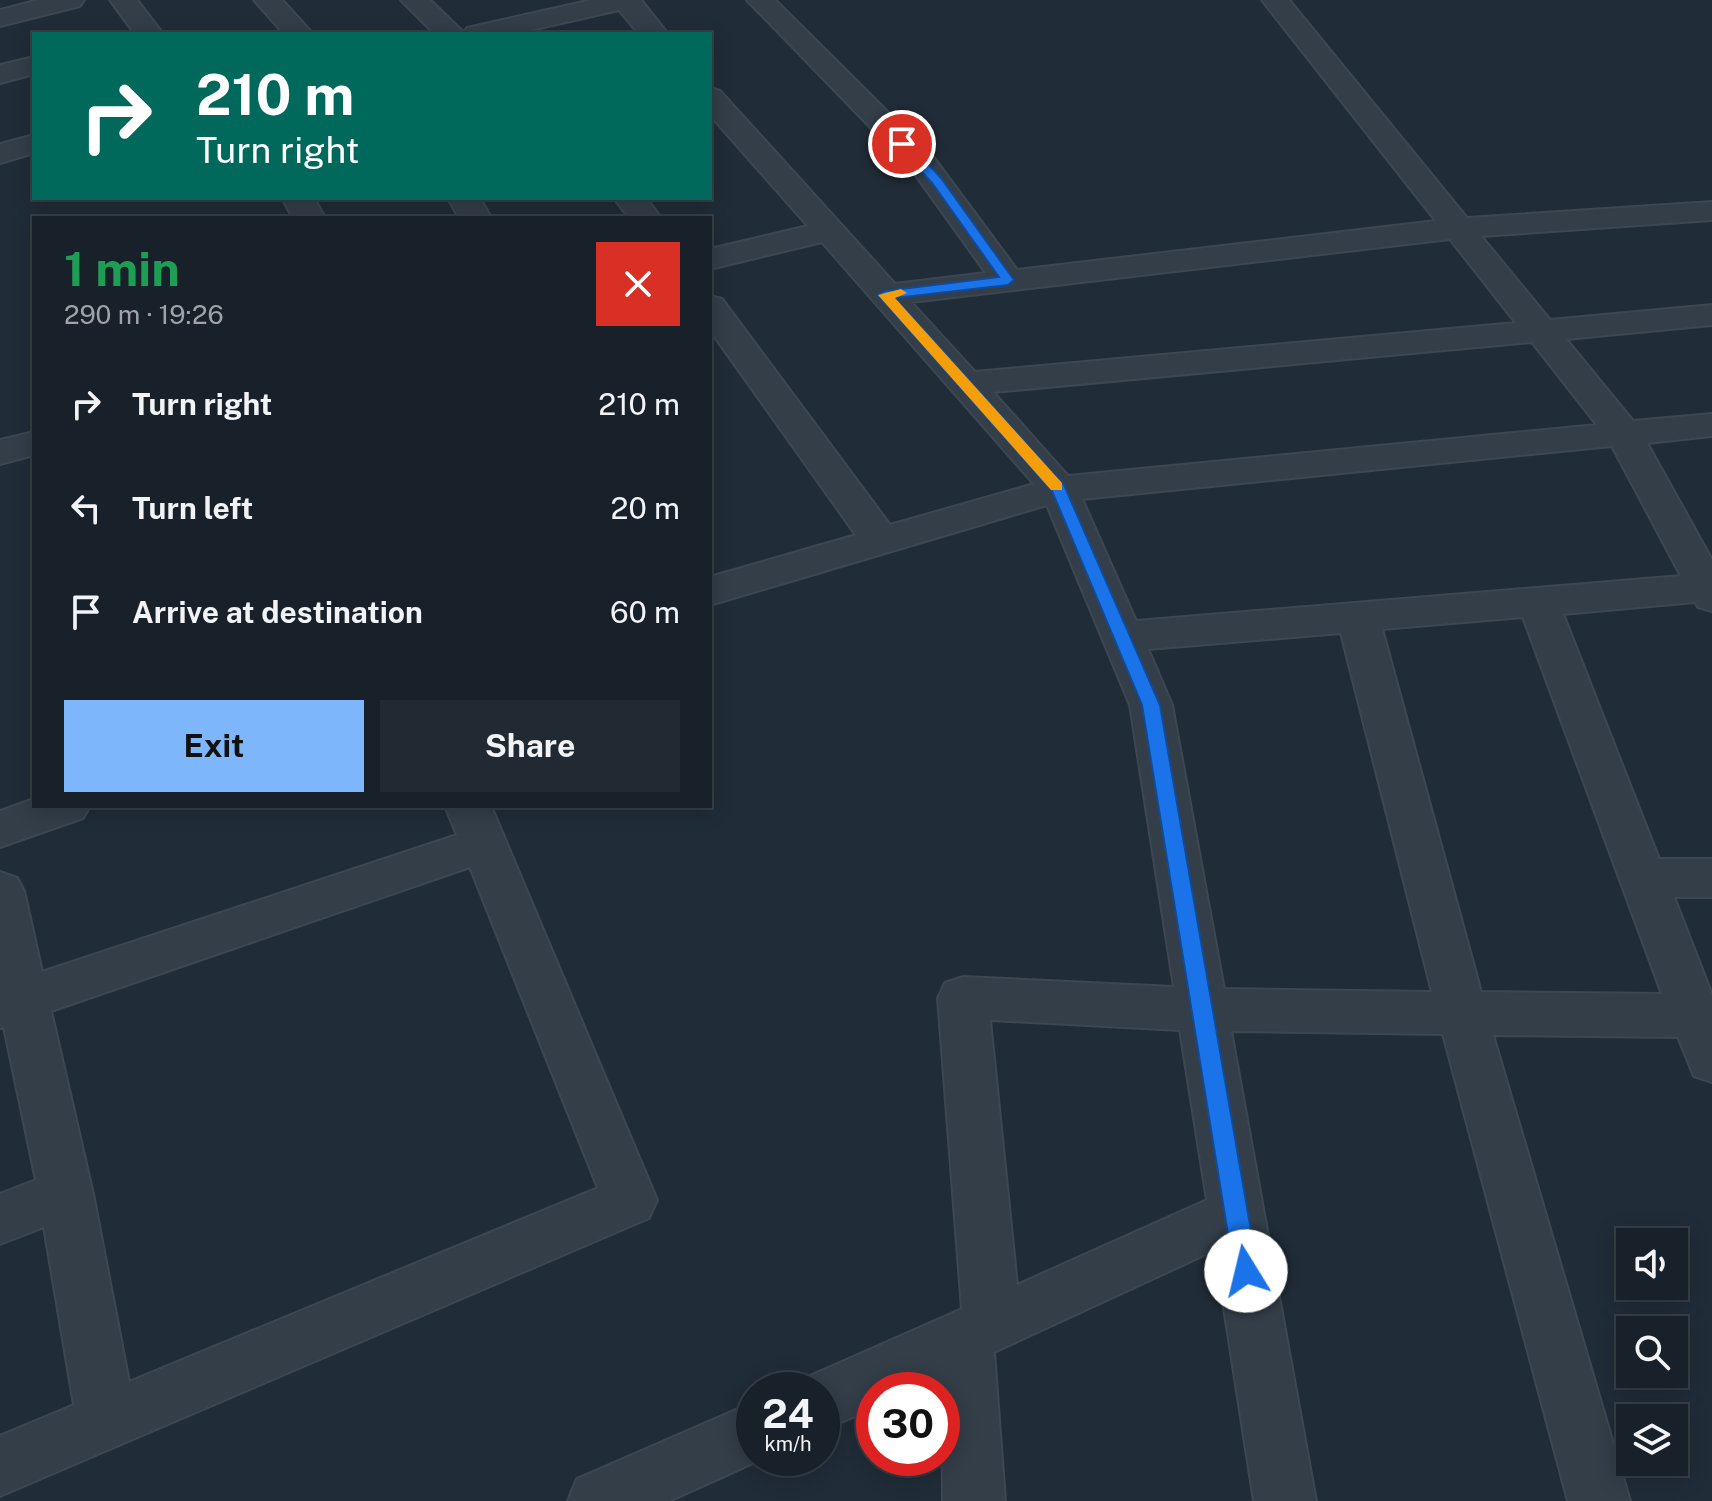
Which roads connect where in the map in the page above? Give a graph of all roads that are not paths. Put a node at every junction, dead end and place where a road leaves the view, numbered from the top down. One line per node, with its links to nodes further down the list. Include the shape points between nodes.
1 (71, 0): 9 (street)
2 (123, 0): 11 (street)
3 (267, 0): 12 (street)
4 (414, 0): 13 (street)
5 (626, 0): 8 (street); 14 (street)
6 (760, 0): 24 (street, via 923,164)
7 (1275, 0): 21 (street)
8 (573, 5): 10 (street)
9 (0, 18)
10 (506, 31)
11 (147, 32)
12 (297, 32)
13 (449, 32)
14 (652, 32)
15 (32, 66): 16 (street)
16 (0, 74)
17 (712, 99): 22 (street)
18 (32, 145): 19 (street)
19 (0, 154)
20 (1712, 211): 21 (street)
21 (1458, 228): 24 (street); 28 (street)
22 (828, 231): 23 (street); 25 (street)
23 (712, 259)
24 (1008, 280): 25 (street)
25 (885, 295): 29 (street)
26 (712, 309): 35 (street)
27 (1712, 315): 28 (street)
28 (1542, 332): 29 (street); 31 (street)
29 (965, 384): 34 (street)
30 (1712, 425): 31 (street)
31 (1624, 434): 34 (street); 37 (street)
32 (32, 444): 33 (street)
33 (0, 452)
34 (1059, 489): 35 (street); 40 (street)
35 (881, 541): 36 (street)
36 (712, 589)
37 (1710, 590): 38 (street)
38 (1538, 602): 39 (street); 44 (street)
39 (1358, 617): 40 (street); 49 (street)
40 (1122, 637): 48 (street, via 1151,705)
41 (61, 808): 43 (street)
42 (476, 825): 47 (street); 56 (street, via 630,1200)
43 (0, 829)
44 (1643, 878): 45 (street); 50 (street)
45 (1712, 878)
46 (0, 891): 47 (street)
47 (12, 1003): 51 (street)
48 (1203, 1010): 49 (street); 52 (street); 54 (street, via 963,998)
49 (1462, 1013): 50 (street); 63 (street)
50 (1706, 1030)
51 (66, 1194): 53 (street); 56 (street)
52 (1236, 1214): 54 (street); 62 (street)
53 (0, 1219)
54 (978, 1330): 55 (street); 61 (street)
55 (840, 1393)
56 (106, 1421): 58 (street)
57 (736, 1444): 59 (street)
58 (0, 1466)
59 (676, 1484): 60 (street)
60 (599, 1501)
61 (974, 1501)
62 (1285, 1501)
63 (1599, 1501)

